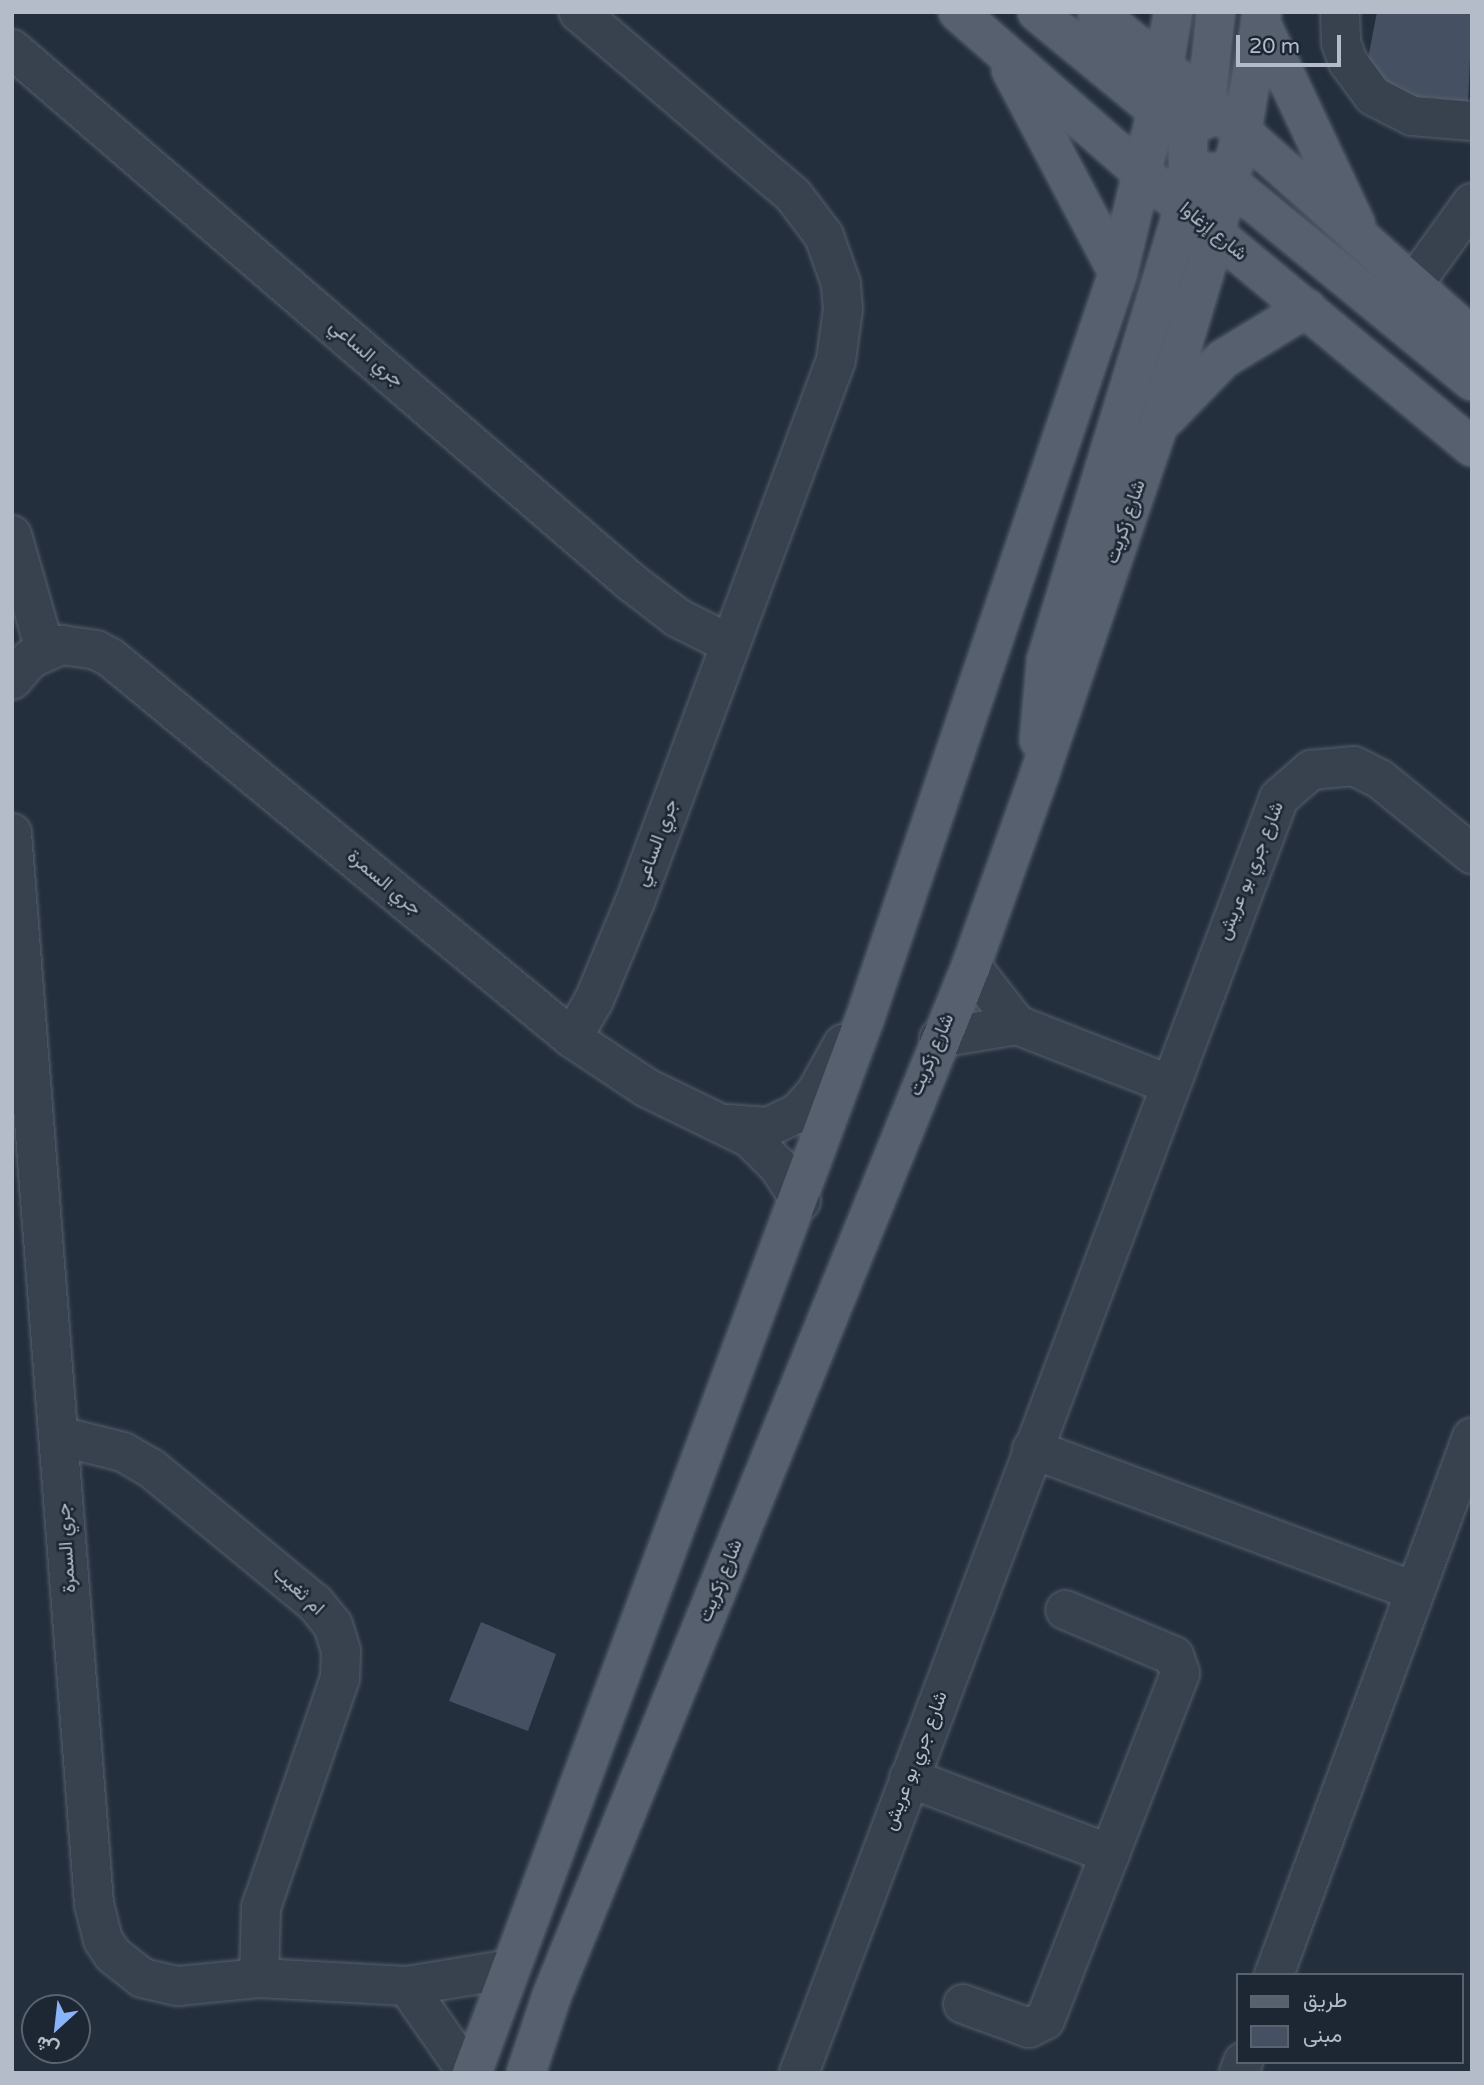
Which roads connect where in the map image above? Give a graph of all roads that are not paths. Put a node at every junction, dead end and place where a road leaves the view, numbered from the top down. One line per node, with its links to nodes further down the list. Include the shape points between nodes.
1 (579, 12): 28 (street, جري الساعي, via 793,195 824,236 841,284 843,309 836,360)
2 (958, 12): 10 (main road, شارع إزغاوا)
3 (1037, 12): 14 (main road)
4 (1097, 12): 11 (main road)
5 (1173, 12): 11 (main road)
6 (1216, 12): 14 (main road)
7 (1340, 12): 12 (street, via 1341,44 1348,62 1373,96 1412,116)
8 (1261, 17): 13 (main road); 19 (main road)
9 (12, 49): 28 (street, جري الساعي, via 638,588 678,618)
10 (1001, 50): 15 (main road, شارع إزغاوا); 20 (main road)
11 (1164, 68): 14 (main road)
12 (1472, 121)
13 (1242, 132): 14 (main road); 14 (main road); 19 (main road)
14 (1197, 143): 15 (main road); 15 (main road, via 1166,165); 17 (main road); 18 (main road); 24 (main road)
15 (1142, 173): 17 (main road, شارع إزغاوا); 20 (main road)
16 (1472, 203): 21 (street)
17 (1184, 208): 18 (main road, شارع إزغاوا); 31 (main road, via 1046,661 1039,721)
18 (1216, 233): 22 (main road, شارع إزغاوا); 25 (main road, شارع زكريت)
19 (1363, 239): 21 (main road)
20 (1118, 273): 35 (main road)
21 (1413, 285): 23 (main road)
22 (1307, 308): 25 (main road, via 1223,359); 26 (main road, شارع إزغاوا)
23 (1472, 337)
24 (1472, 381)
25 (1157, 429): 31 (main road, شارع زكريت)
26 (1472, 447)
27 (12, 535): 29 (street)
28 (730, 644): 37 (street, جري الساعي, via 617,950)
29 (45, 650): 30 (street); 37 (street, جري السمرة, via 79,646 111,657)
30 (12, 680)
31 (1040, 773): 34 (main road, شارع زكريت)
32 (12, 833): 42 (street, جري السمرة)
33 (1472, 854): 39 (street, شارع جري بو عريش, via 1368,771 1339,764 1298,777 1273,810)
34 (971, 966): 36 (street); 38 (main road, شارع زكريت)
35 (865, 1018): 40 (street, جري السمرة, via 798,1113 768,1126); 41 (main road)
36 (1017, 1025): 38 (street); 39 (street)
37 (572, 1038): 40 (street, جري السمرة, via 647,1088)
38 (939, 1038): 55 (main road, شارع زكريت, via 552,1995)
39 (1168, 1084): 44 (street, شارع جري بو عريش)
40 (728, 1124): 41 (street, جري السمرة, via 767,1152)
41 (801, 1201): 49 (main road)
42 (59, 1436): 51 (street, جري السمرة, via 96,1923 113,1955 142,1978 178,1986); 51 (street, ام ثغيب, via 123,1452 151,1468 316,1603 333,1625 341,1651 340,1678 261,1908)
43 (1472, 1437): 45 (street)
44 (1032, 1449): 45 (street); 47 (street, شارع جري بو عريش)
45 (1412, 1590): 50 (street)
46 (1065, 1610): 48 (street, via 1165,1651 1179,1664 1178,1681)
47 (909, 1778): 48 (street); 56 (street, شارع جري بو عريش)
48 (1110, 1854): 53 (street, via 1045,2020 1029,2028)
49 (511, 1969): 52 (street, جري السمرة); 54 (main road)
50 (1275, 1973)
51 (259, 1978): 52 (street, جري السمرة)
52 (407, 1986): 54 (street)
53 (963, 2004)
54 (470, 2073)
55 (526, 2073)
56 (799, 2073)

